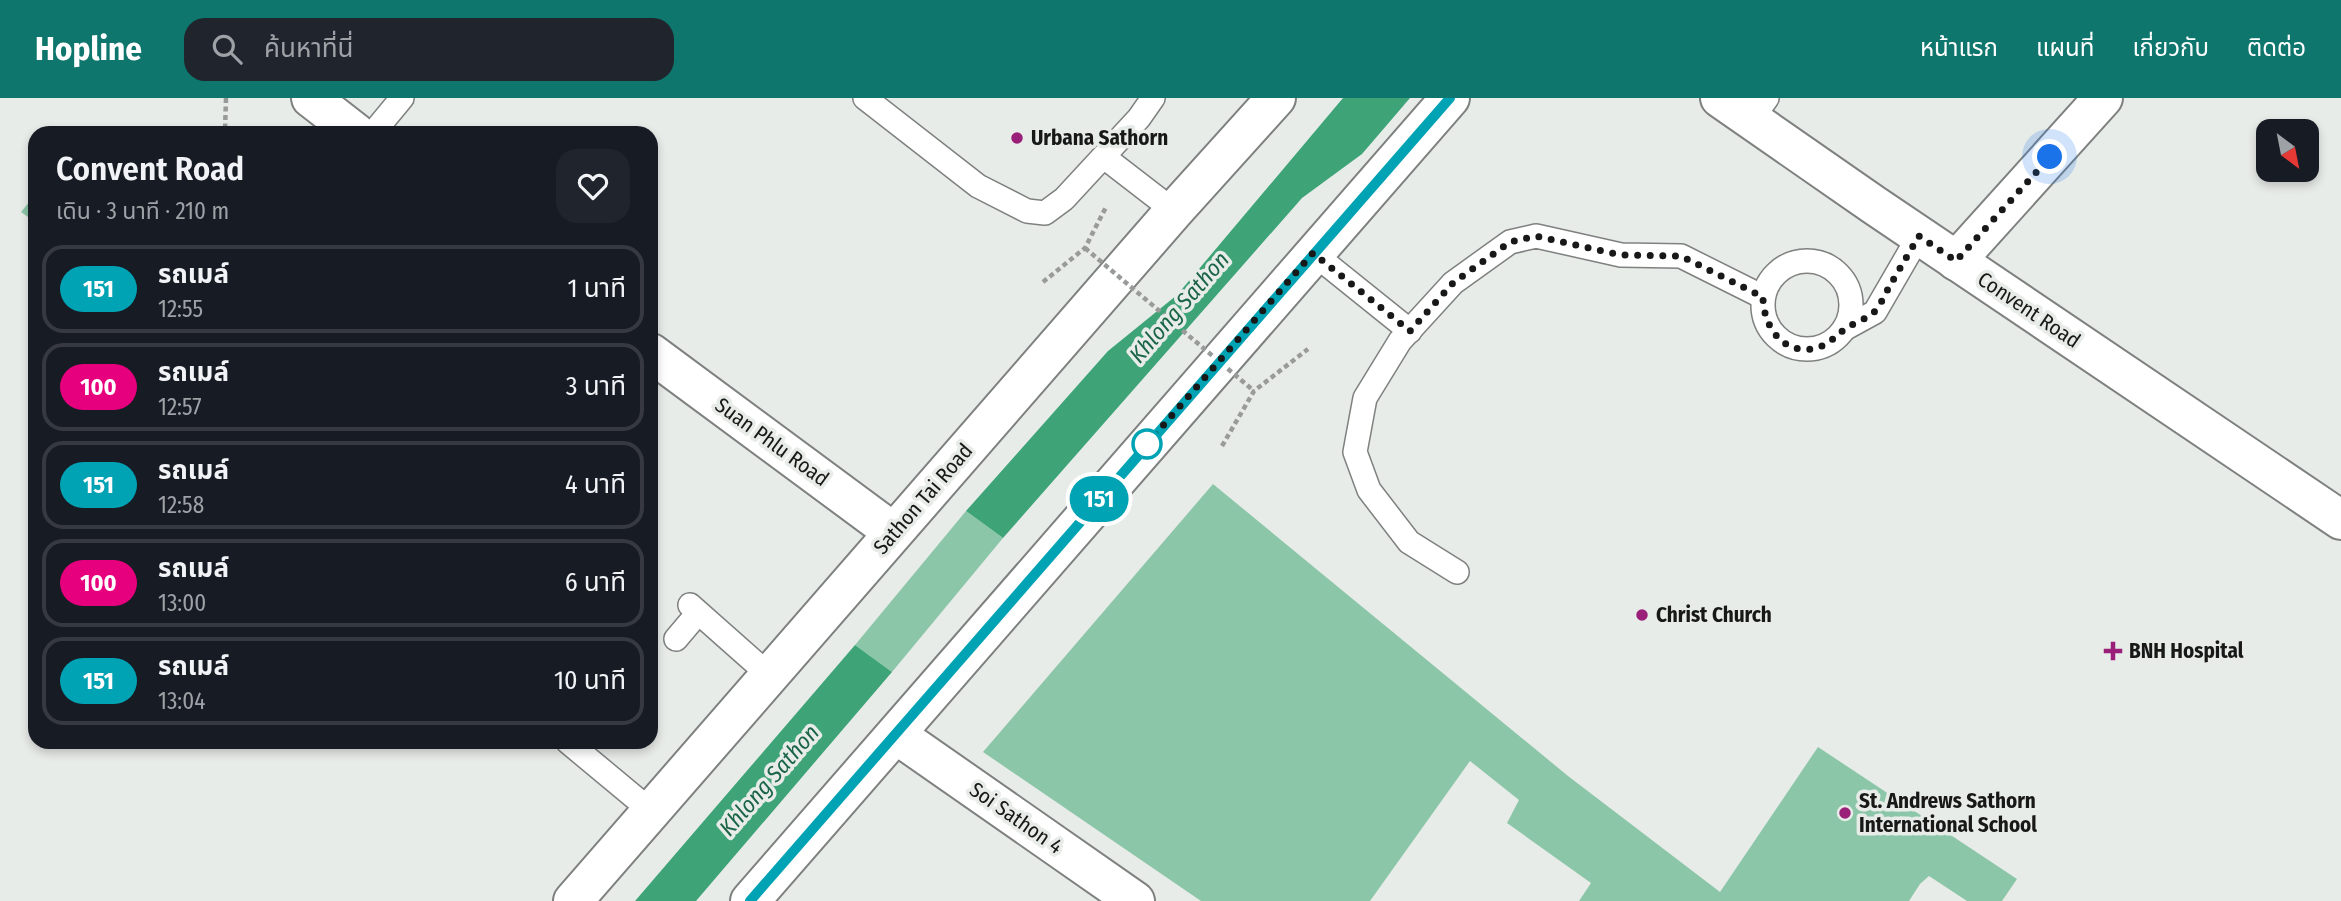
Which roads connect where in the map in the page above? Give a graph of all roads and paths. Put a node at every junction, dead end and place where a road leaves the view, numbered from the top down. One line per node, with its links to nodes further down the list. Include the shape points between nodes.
1 (226, 98): 11 (path)
2 (311, 98): 12 (main road)
3 (402, 98): 13 (lane)
4 (864, 98): 14 (lane, via 978,186 1027,211 1045,214)
5 (1153, 98): 14 (lane)
6 (1276, 98): 16 (main road, Sathon Tai Road)
7 (1450, 98): 19 (main road)
8 (1720, 98): 10 (main road, Convent Road)
9 (2103, 98): 20 (main road)
10 (1759, 109): 17 (main road, Convent Road)
11 (225, 126)
12 (347, 126)
13 (379, 126)
14 (1104, 157): 16 (lane)
15 (1106, 207): 18 (path)
16 (1174, 211): 30 (main road, Sathon Tai Road)
17 (1919, 236): 20 (main road, Convent Road); 23 (lane, via 1875,312)
18 (1085, 248): 21 (path); 27 (path, bridge)
19 (1313, 253): 24 (lane); 34 (main road)
20 (1956, 261): 29 (main road, Convent Road)
21 (1043, 282)
22 (1763, 297): 23 (lane, via 1768,326 1790,346 1820,347); 23 (lane, via 1776,273 1788,265 1801,261 1828,267 1847,287 1850,315); 24 (lane, via 1681,256 1621,255 1536,236 1510,242 1453,283)
23 (1844, 329)
24 (1410, 331): 31 (lane, via 1365,398 1355,452 1369,490 1409,542)
25 (1308, 349): 27 (path)
26 (658, 358): 30 (main road, Suan Phlu Road)
27 (1254, 391): 28 (path)
28 (1222, 446)
29 (2341, 520)
30 (893, 532): 33 (main road, Sathon Tai Road)
31 (1457, 572)
32 (676, 639): 33 (lane, via 694,609)
33 (769, 675): 36 (main road, Sathon Tai Road)
34 (897, 735): 38 (main road); 39 (main road, Soi Sathon 4)
35 (581, 749): 36 (lane)
36 (651, 811): 37 (main road, Sathon Tai Road)
37 (573, 901)
38 (750, 901)
39 (1135, 901)

